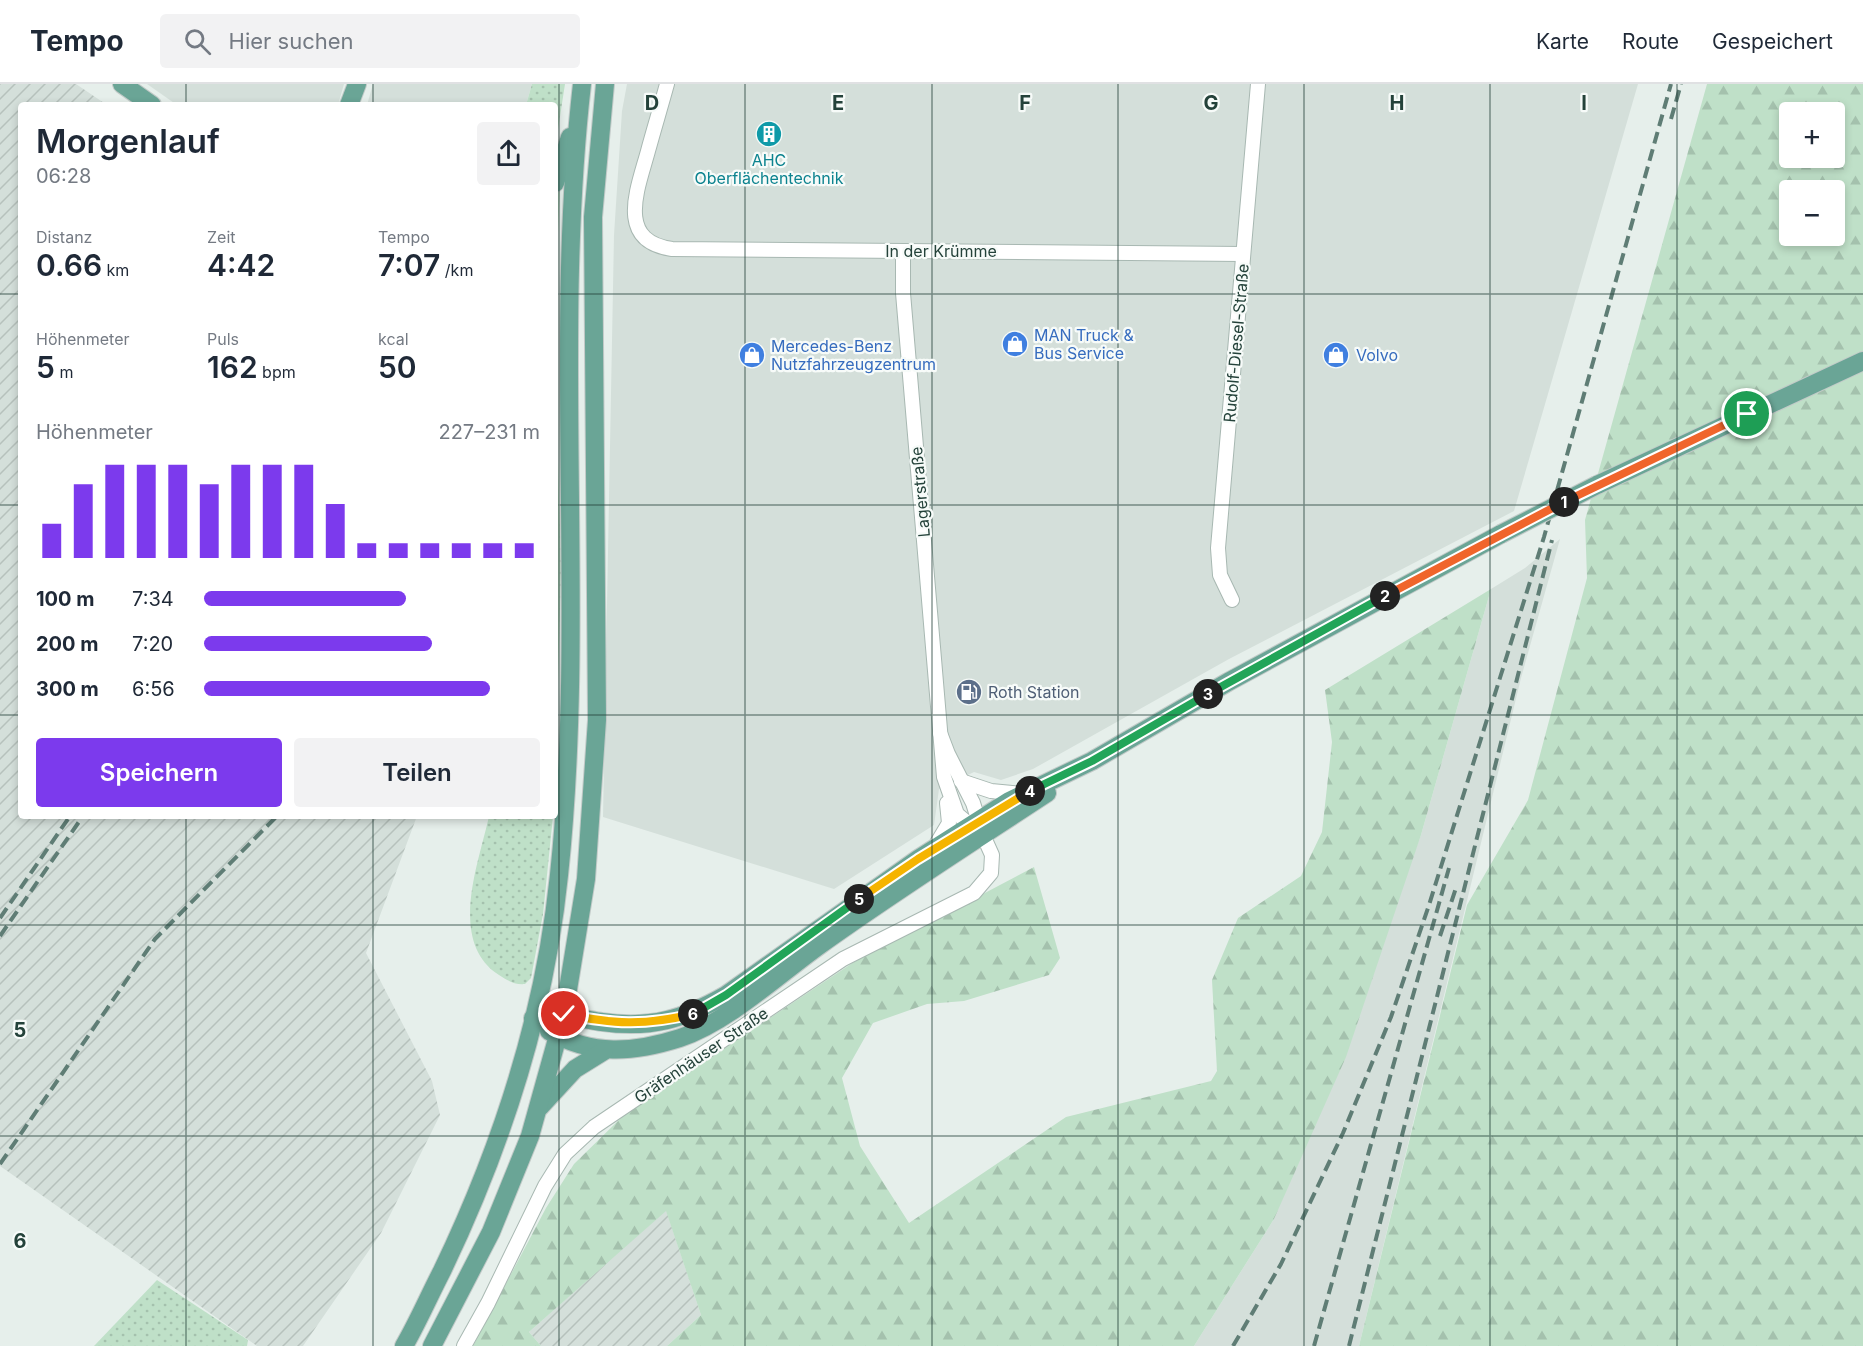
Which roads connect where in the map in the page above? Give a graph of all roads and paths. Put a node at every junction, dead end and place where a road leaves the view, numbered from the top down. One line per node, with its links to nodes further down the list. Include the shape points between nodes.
1 (122, 84): 7 (main road)
2 (358, 84): 8 (main road); 9 (main road)
3 (582, 84): 10 (main road)
4 (604, 84): 15 (main road, via 594,207)
5 (667, 84): 12 (street, In der Krümme, via 634,201 635,218 643,235 655,246)
6 (1257, 84): 13 (street, Rudolf-Diesel-Straße)
7 (148, 102)
8 (350, 102)
9 (355, 102)
10 (579, 107): 11 (main road); 14 (main road)
11 (558, 174)
12 (903, 251): 13 (street, In der Krümme); 20 (street, Lagerstraße, via 903,292)
13 (1243, 254): 19 (street, Rudolf-Diesel-Straße, via 1218,548 1220,575)
14 (561, 294): 15 (main road); 17 (main road)
15 (592, 296): 27 (main road, via 596,732 586,879)
16 (558, 343): 17 (main road)
17 (567, 358): 28 (main road, via 570,667 565,809 550,935)
18 (1863, 361): 21 (main road, bridge, via 1501,534)
19 (1232, 600)
20 (940, 733): 22 (street, Lagerstraße); 23 (street, Lagerstraße)
21 (1092, 761): 24 (main road); 25 (main road)
22 (944, 777): 25 (street, Lagerstraße, via 957,813); 26 (street, via 949,823 939,840)
23 (961, 781): 24 (street, via 991,791); 25 (street, Lagerstraße)
24 (1023, 794): 25 (main road)
25 (977, 827): 26 (main road); 30 (main road, via 721,1018 656,1045); 34 (street, Gräfenhäuser Straße, via 994,867 975,893 843,959 618,1109 565,1154)
26 (918, 859): 27 (main road, via 726,995 693,1014 625,1024)
27 (564, 1014): 28 (main road); 29 (main road)
28 (533, 1018): 29 (main road); 32 (main road, via 502,1129 483,1178)
29 (558, 1036): 30 (main road); 31 (main road)
30 (604, 1051): 31 (main road, via 575,1069)
31 (538, 1108): 33 (main road, via 491,1232)
32 (404, 1346)
33 (432, 1346)
34 (464, 1346)

